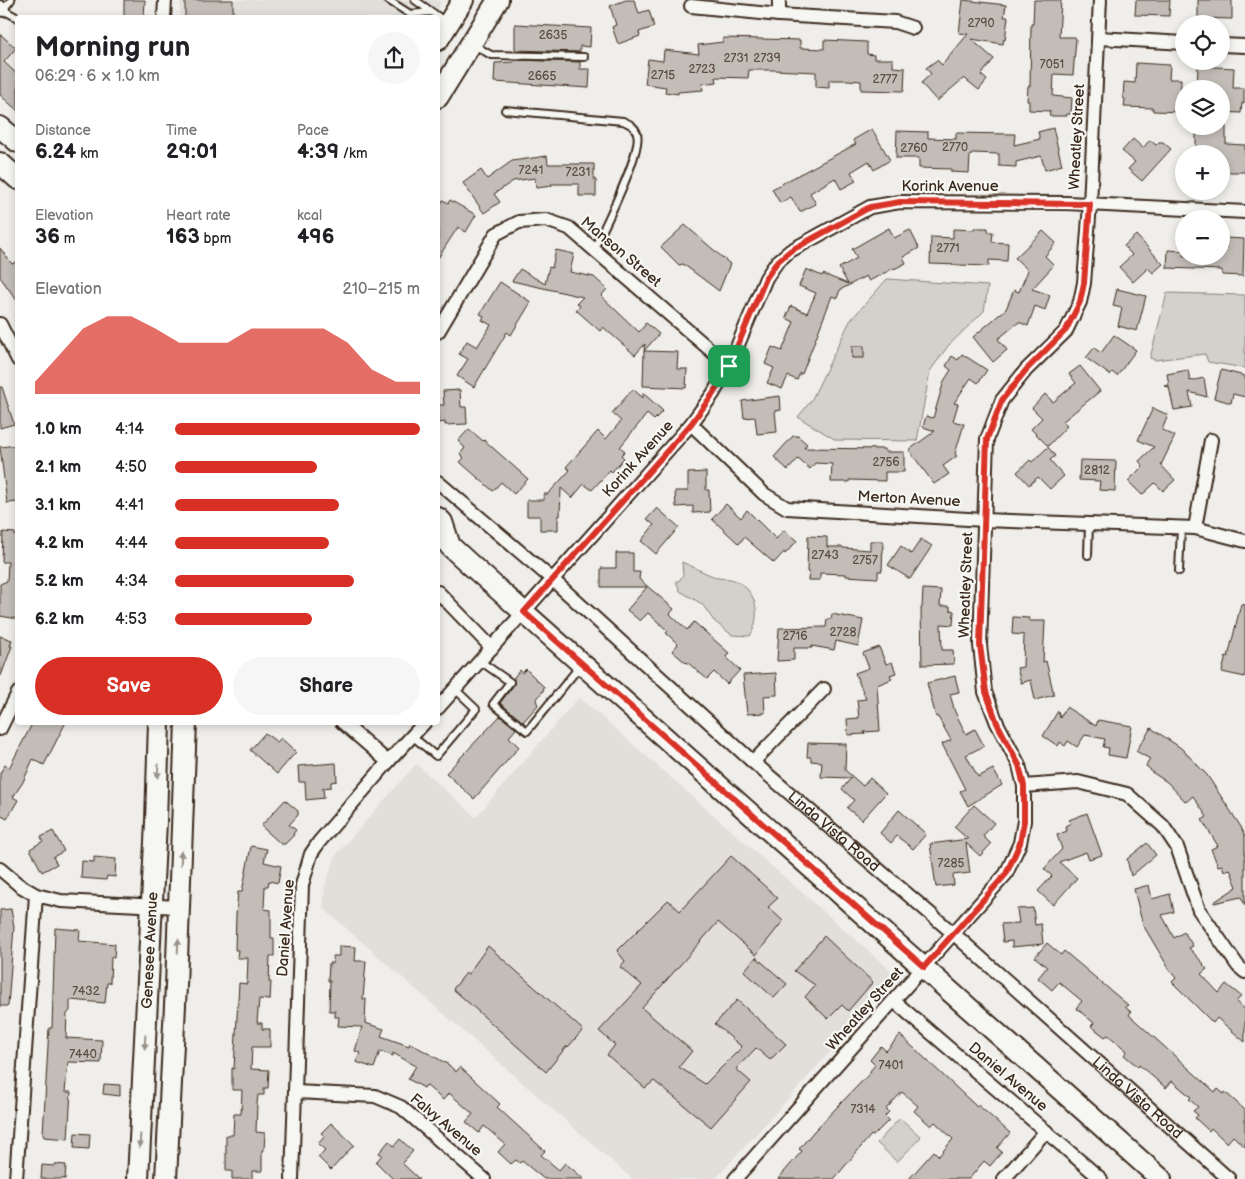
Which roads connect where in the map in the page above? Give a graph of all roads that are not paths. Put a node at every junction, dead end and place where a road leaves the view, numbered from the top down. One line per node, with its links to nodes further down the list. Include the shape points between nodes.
1 (165, 0): 12 (street)
2 (388, 0): 10 (lane, via 410,14)
3 (415, 0): 10 (lane)
4 (463, 0): 16 (main road)
5 (498, 0): 19 (main road)
6 (779, 0): 14 (street)
7 (1100, 0): 17 (street, Wheatley Street)
8 (5, 5): 11 (lane)
9 (691, 6): 14 (street)
10 (431, 12): 13 (lane)
11 (15, 15)
12 (164, 15)
13 (433, 15)
14 (779, 15): 15 (street, via 895,22)
15 (913, 28)
16 (443, 32)
17 (1099, 38): 18 (street); 29 (street, Wheatley Street)
18 (1175, 42)
19 (471, 43): 22 (lane, via 491,55); 23 (main road)
20 (1230, 45): 21 (street)
21 (1245, 46)
22 (584, 57)
23 (440, 94)
24 (505, 110): 31 (lane, via 623,121 634,126 638,135 637,148)
25 (0, 127): 26 (main road)
26 (15, 140)
27 (0, 163): 28 (main road)
28 (15, 176)
29 (1090, 204): 30 (street, Korink Avenue); 35 (street, Korink Avenue, via 900,202 870,207 790,251 777,262 766,278); 40 (street, Wheatley Street, via 1080,302 1066,330 1026,370 1002,400 987,439)
30 (1245, 212)
31 (594, 249): 33 (street, Manson Street, via 569,228 546,220 519,222 496,234); 35 (street, Manson Street)
32 (1, 327): 34 (street)
33 (440, 329)
34 (15, 354)
35 (729, 366): 36 (street, Korink Avenue)
36 (691, 424): 40 (street, Merton Avenue, via 764,494 787,508); 48 (street, Korink Avenue)
37 (1211, 440): 43 (street)
38 (440, 484): 48 (street, Linda Vista Road)
39 (440, 520): 45 (main road)
40 (984, 520): 41 (street, Merton Avenue); 66 (street, Wheatley Street, via 980,645 986,692 997,723 1019,765)
41 (1089, 524): 42 (street, Merton Avenue); 46 (lane)
42 (1181, 528): 43 (street, Merton Avenue); 47 (lane)
43 (1195, 528): 44 (street, Merton Avenue)
44 (1245, 541)
45 (444, 544): 50 (main road)
46 (1088, 555)
47 (1179, 571)
48 (553, 580): 50 (street, Korink Avenue); 65 (street, Linda Vista Road)
49 (440, 594): 51 (street)
50 (524, 612): 51 (street); 53 (main road)
51 (492, 648): 52 (street)
52 (480, 661): 53 (lane, via 510,682 493,704 527,731); 54 (street)
53 (582, 664): 72 (main road)
54 (455, 689): 57 (street); 63 (lane, via 476,709 436,756)
55 (824, 689): 65 (street)
56 (15, 699): 62 (street)
57 (440, 706)
58 (159, 725): 69 (main road, Genesee Avenue, one-way to 69)
59 (186, 725): 70 (main road, Genesee Avenue, one-way to 59)
60 (345, 725): 64 (street)
61 (422, 725): 63 (street, Daniel Avenue)
62 (0, 729)
63 (412, 736): 64 (street, Daniel Avenue)
64 (388, 762): 75 (street, Daniel Avenue, via 319,842 311,854 302,885)
65 (754, 762): 71 (street, Linda Vista Road)
66 (1024, 786): 71 (street, Wheatley Street, via 1020,843 1006,874); 73 (street, via 1078,782 1127,794 1163,826 1177,846 1199,910)
67 (0, 869): 68 (street)
68 (36, 895): 69 (street, via 61,901); 77 (street)
69 (151, 906): 70 (street); 78 (main road, Genesee Avenue, one-way to 78)
70 (179, 907): 79 (main road, Genesee Avenue, one-way to 70)
71 (954, 934): 72 (street, Wheatley Street); 86 (street, Linda Vista Road)
72 (924, 967): 74 (street, Wheatley Street); 85 (main road)
73 (1245, 972)
74 (894, 1002): 76 (street, Daniel Avenue); 82 (street, Wheatley Street)
75 (296, 1092): 80 (street, Daniel Avenue); 81 (street, Falvy Avenue, via 375,1096 400,1107)
76 (1046, 1131): 83 (street); 84 (street, Daniel Avenue)
77 (16, 1179)
78 (138, 1179)
79 (166, 1179)
80 (292, 1179)
81 (484, 1179)
82 (735, 1179)
83 (1004, 1179)
84 (1101, 1179)
85 (1161, 1179)
86 (1229, 1179)

